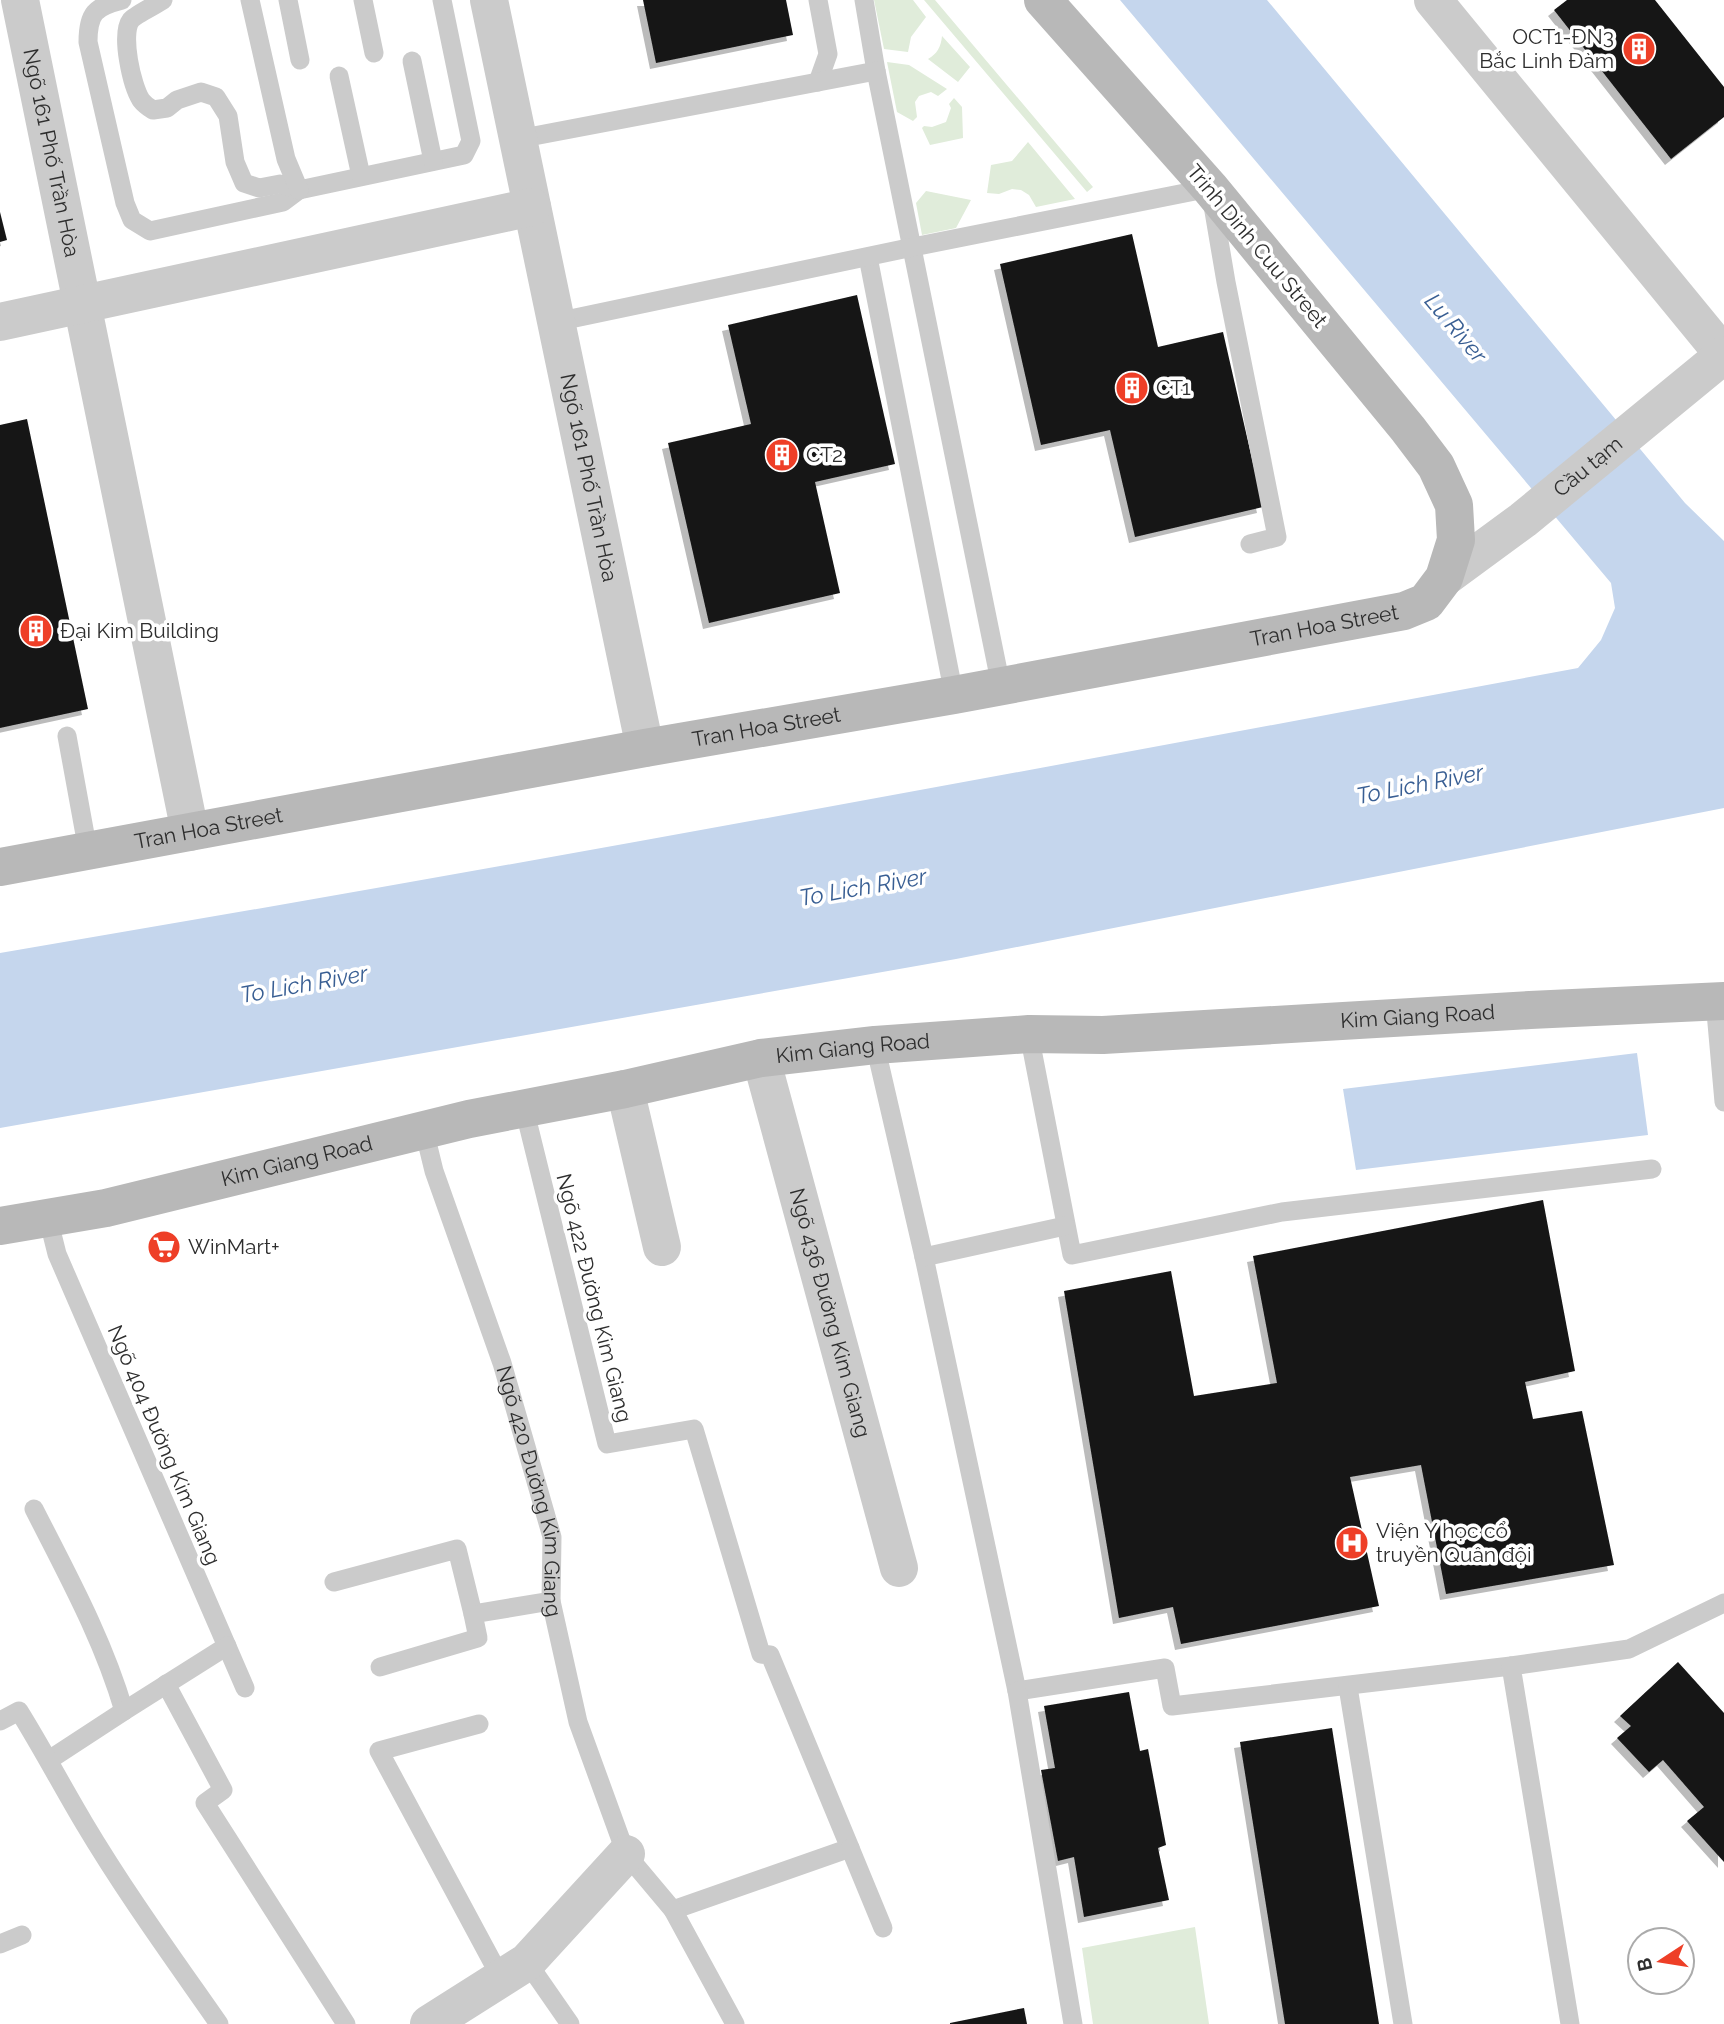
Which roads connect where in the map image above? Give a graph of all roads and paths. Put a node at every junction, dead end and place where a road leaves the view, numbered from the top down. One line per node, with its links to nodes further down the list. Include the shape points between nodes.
1 (20, 0): 27 (street, Ngõ 161 Phố Trần Hòa)
2 (122, 0): 23 (lane, via 97,9 88,24 88,41 132,220 150,231 283,202)
3 (163, 0): 23 (lane, via 131,19 127,28 134,85 142,102 153,110 201,92 216,97 228,116 235,162 244,183)
4 (250, 0): 23 (lane, via 286,159)
5 (288, 0): 14 (lane)
6 (363, 0): 13 (lane)
7 (442, 0): 20 (lane, via 471,141 464,155)
8 (489, 0): 19 (street, Ngõ 161 Phố Trần Hòa)
9 (818, 0): 18 (lane, via 828,54)
10 (864, 0): 16 (lane)
11 (1043, 0): 22 (main road, Trinh Dinh Cuu Street)
12 (1433, 0): 30 (street)
13 (374, 54)
14 (300, 60)
15 (412, 61): 20 (lane)
16 (876, 71): 18 (lane); 25 (lane)
17 (339, 76): 21 (lane)
18 (818, 82): 19 (lane)
19 (518, 139): 24 (street, Ngõ 161 Phố Trần Hòa)
20 (433, 160): 21 (lane)
21 (361, 176): 23 (lane)
22 (1210, 188): 25 (lane); 31 (main road, Trinh Dinh Cuu Street, via 1408,429 1436,466); 32 (lane, via 1277,537)
23 (299, 190)
24 (533, 207): 27 (street); 28 (street, Ngõ 161 Phố Trần Hòa)
25 (913, 247): 26 (lane); 34 (lane)
26 (868, 257): 28 (lane); 35 (lane)
27 (82, 306): 29 (street); 38 (street, Ngõ 161 Phố Trần Hòa)
28 (556, 322): 37 (street, Ngõ 161 Phố Trần Hòa)
29 (0, 323)
30 (1724, 355): 33 (street, Cầu tạm, via 1523,520)
31 (1454, 505): 33 (main road, Tran Hoa Street, via 1456,540)
32 (1250, 544)
33 (1444, 578): 34 (main road, Tran Hoa Street, via 1426,602 1404,611)
34 (1000, 686): 35 (main road, Tran Hoa Street)
35 (954, 695): 37 (main road, Tran Hoa Street)
36 (67, 736): 39 (lane)
37 (645, 748): 38 (main road, Tran Hoa Street)
38 (190, 832): 39 (main road, Tran Hoa Street)
39 (88, 851): 40 (main road, Tran Hoa Street)
40 (0, 867)
41 (1719, 1001): 42 (main road, Kim Giang Road, via 1103,1035); 46 (lane)
42 (1028, 1034): 43 (main road, Kim Giang Road); 52 (lane)
43 (875, 1045): 44 (main road, Kim Giang Road); 54 (lane)
44 (761, 1058): 45 (main road, Kim Giang Road); 56 (street, Ngõ 436 Đường Kim Giang)
45 (625, 1089): 47 (main road, Kim Giang Road); 53 (street)
46 (1724, 1102)
47 (524, 1108): 48 (main road, Kim Giang Road); 72 (lane, Ngõ 422 Đường Kim Giang, via 607,1444 694,1429 761,1654 770,1655)
48 (424, 1130): 50 (main road, Kim Giang Road); 58 (lane, Ngõ 420 Đường Kim Giang, via 434,1171 502,1363 552,1537)
49 (1652, 1169): 52 (lane, via 1282,1212 1072,1255)
50 (48, 1218): 51 (main road, Kim Giang Road); 61 (lane, Ngõ 404 Đường Kim Giang, via 57,1254)
51 (0, 1226)
52 (1066, 1226): 54 (lane)
53 (662, 1247)
54 (924, 1257): 67 (lane)
55 (34, 1508): 68 (lane, via 102,1648)
56 (899, 1568)
57 (334, 1582): 60 (lane, via 457,1549)
58 (551, 1601): 60 (lane); 73 (lane, Ngõ 420 Đường Kim Giang, via 578,1722)
59 (1724, 1603): 62 (lane, via 1629,1649)
60 (473, 1614): 63 (lane, via 478,1638)
61 (227, 1646): 64 (lane); 66 (lane, Ngõ 404 Đường Kim Giang)
62 (1511, 1666): 65 (lane); 86 (lane)
63 (380, 1667)
64 (166, 1684): 68 (lane); 80 (lane, via 223,1790 205,1803)
65 (1348, 1687): 67 (lane, via 1172,1706 1165,1668); 85 (lane)
66 (245, 1688)
67 (1017, 1691): 84 (lane)
68 (124, 1711): 71 (lane)
69 (0, 1721): 71 (lane, via 19,1712)
70 (480, 1724): 78 (lane, via 379,1751)
71 (49, 1760): 79 (lane, via 111,1865)
72 (850, 1848): 74 (lane); 75 (lane)
73 (626, 1854): 74 (lane, Ngõ 420 Đường Kim Giang); 78 (street)
74 (673, 1910): 83 (lane, Ngõ 420 Đường Kim Giang)
75 (883, 1928)
76 (22, 1935): 77 (lane)
77 (0, 1944)
78 (514, 1970): 81 (street); 82 (lane)
79 (219, 2024)
80 (346, 2024)
81 (429, 2024)
82 (570, 2024)
83 (736, 2024)
84 (1073, 2024)
85 (1403, 2024)
86 (1570, 2024)

